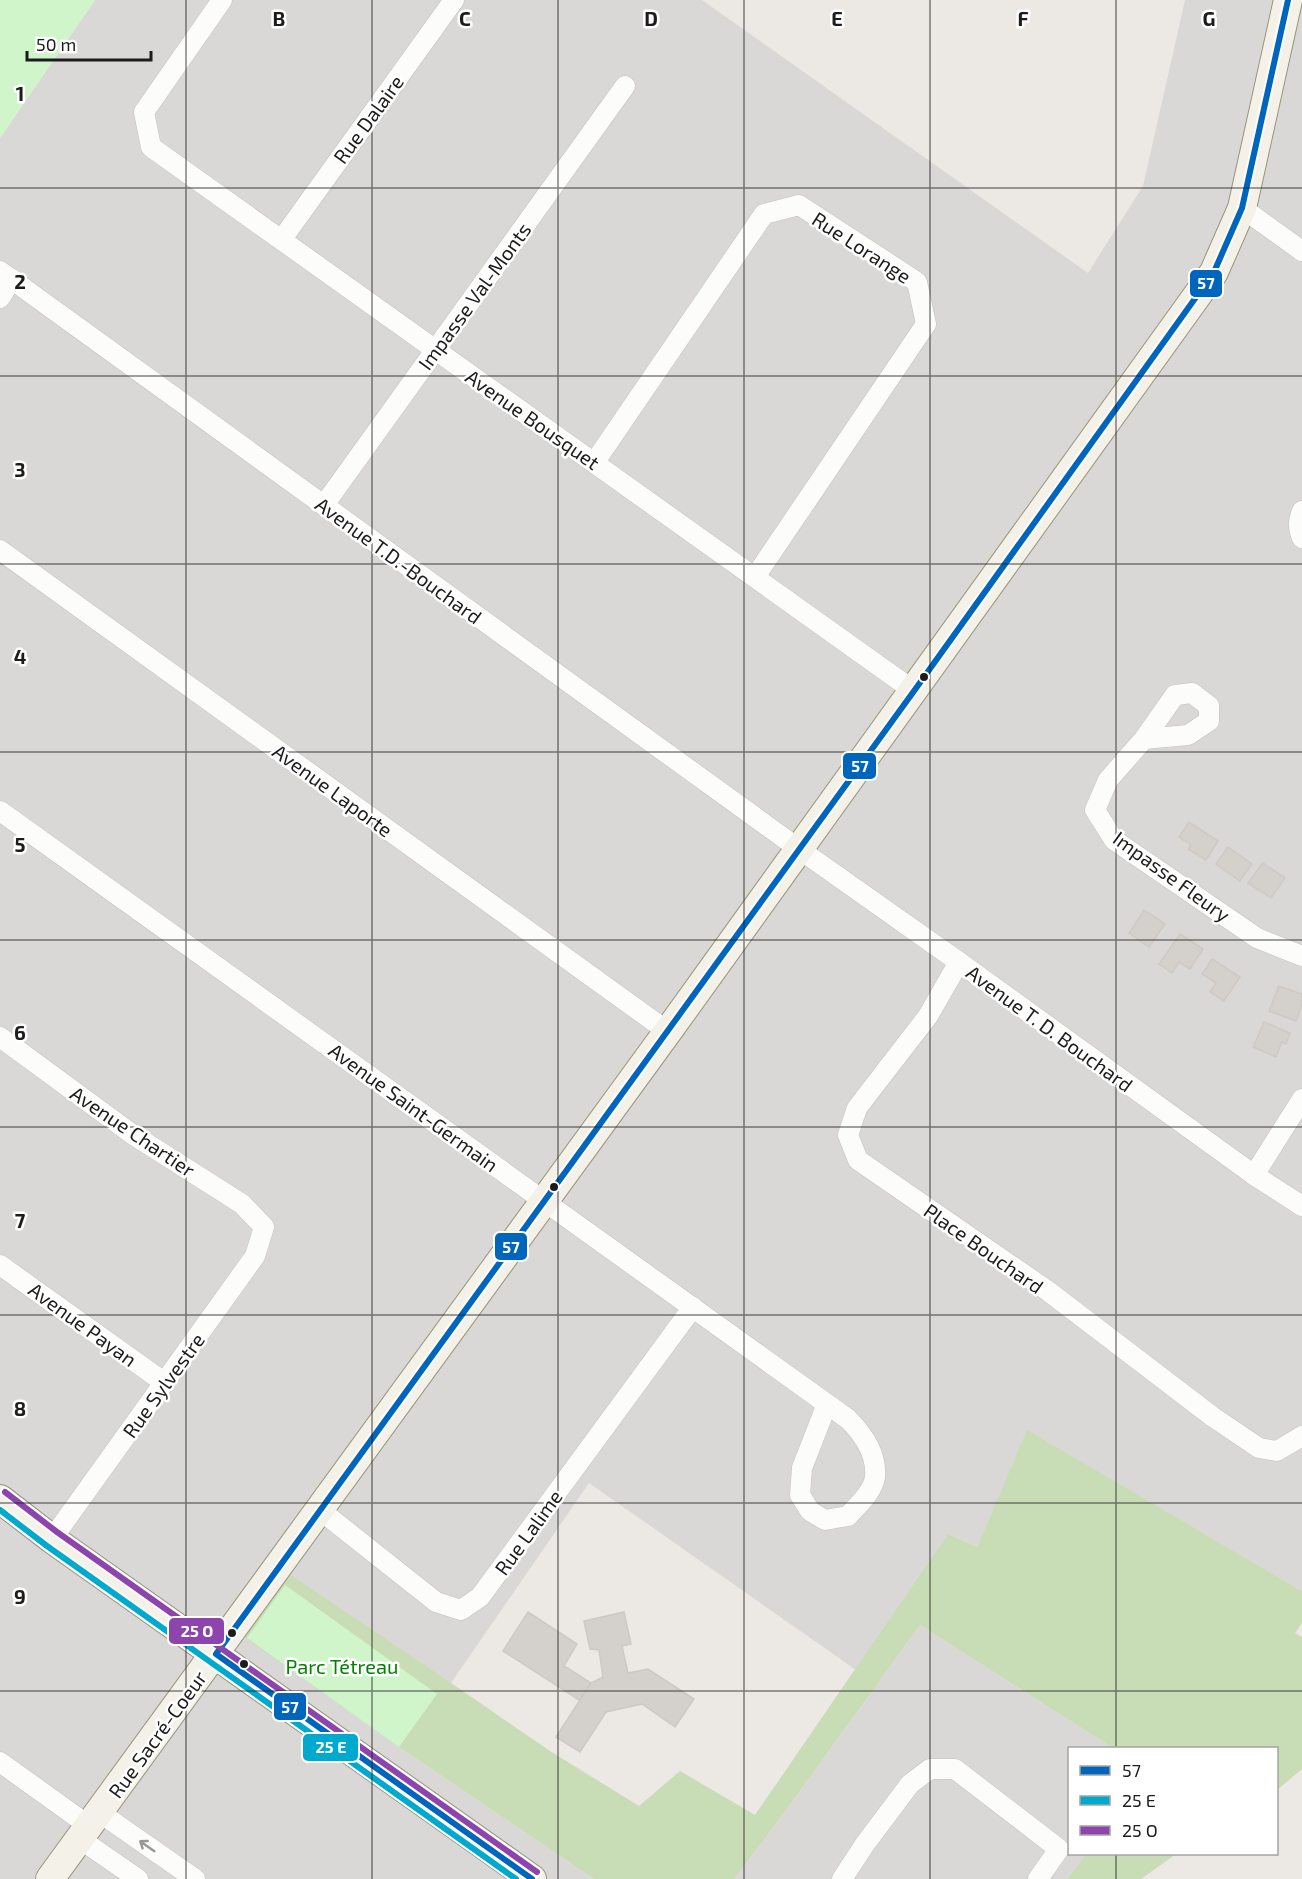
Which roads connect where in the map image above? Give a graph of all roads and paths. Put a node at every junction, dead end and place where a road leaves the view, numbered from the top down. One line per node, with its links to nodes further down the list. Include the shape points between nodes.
1 (222, 0): 6 (street, Avenue Bousquet, via 144,112 151,147)
2 (454, 0): 6 (street, Rue Dalaire)
3 (1288, 0): 5 (street, Rue Sacré-Coeur)
4 (625, 86): 10 (street, Impasse Val-Monts)
5 (1242, 208): 7 (street); 17 (street, Rue Sacré-Coeur, via 1214,272)
6 (282, 239): 10 (street, Avenue Bousquet)
7 (1302, 251)
8 (6, 275): 9 (street); 12 (street, Avenue T.D.-Bouchard)
9 (0, 298)
10 (436, 350): 11 (street, Avenue Bousquet); 12 (street, Impasse Val-Monts)
11 (594, 463): 16 (street, Avenue Bousquet); 16 (street, Rue Lorange, via 764,214 799,205 917,282 926,324)
12 (324, 505): 20 (street, Avenue T.D.-Bouchard)
13 (1302, 511): 14 (street)
14 (1302, 538)
15 (0, 549): 23 (street, Avenue Laporte)
16 (755, 577): 17 (street, Avenue Bousquet)
17 (914, 691): 20 (street, Rue Sacré-Coeur)
18 (1144, 739): 21 (street, Impasse Fleury, via 1108,780 1095,810 1114,840 1257,938)
19 (0, 811): 27 (street, Avenue Saint-Germain)
20 (799, 849): 22 (street, Avenue T. D. Bouchard); 23 (street, Rue Sacré-Coeur)
21 (1302, 956)
22 (959, 962): 26 (street, Avenue T. D. Bouchard); 34 (street, Place Bouchard, via 928,1016 857,1108 849,1135 858,1160 1048,1291 1259,1448 1276,1451)
23 (667, 1031): 27 (street, Rue Sacré-Coeur)
24 (0, 1037): 29 (street, Avenue Chartier, via 132,1134 242,1204)
25 (1302, 1099): 26 (street)
26 (1254, 1175): 28 (street, Avenue T. D. Bouchard)
27 (544, 1200): 31 (street, Avenue Saint-Germain); 36 (street, Rue Sacré-Coeur)
28 (1302, 1206)
29 (264, 1227): 32 (street, Rue Sylvestre, via 255,1256)
30 (0, 1265): 32 (street, Avenue Payan)
31 (693, 1307): 33 (street, Avenue Saint-Germain); 36 (street, Rue Lalime, via 480,1597 461,1610 436,1602)
32 (165, 1383): 37 (street, Rue Sylvestre)
33 (827, 1404): 33 (street, Avenue Saint-Germain, via 860,1430 872,1452 875,1478 848,1516 825,1520 810,1511 800,1495 802,1468)
34 (1302, 1436)
35 (0, 1499): 37 (street)
36 (320, 1510): 38 (street, Rue Sacré-Coeur)
37 (52, 1539): 38 (street)
38 (216, 1654): 40 (street, Rue Sacré-Coeur); 44 (street)
39 (0, 1762): 40 (street)
40 (89, 1826): 41 (street, Rue Sacré-Coeur); 42 (street); 43 (street, one-way to 40)
41 (50, 1879)
42 (138, 1879)
43 (195, 1879)
44 (532, 1879)
45 (842, 1879): 46 (street, via 910,1784 930,1769 954,1769 1059,1849)
46 (1038, 1879)

